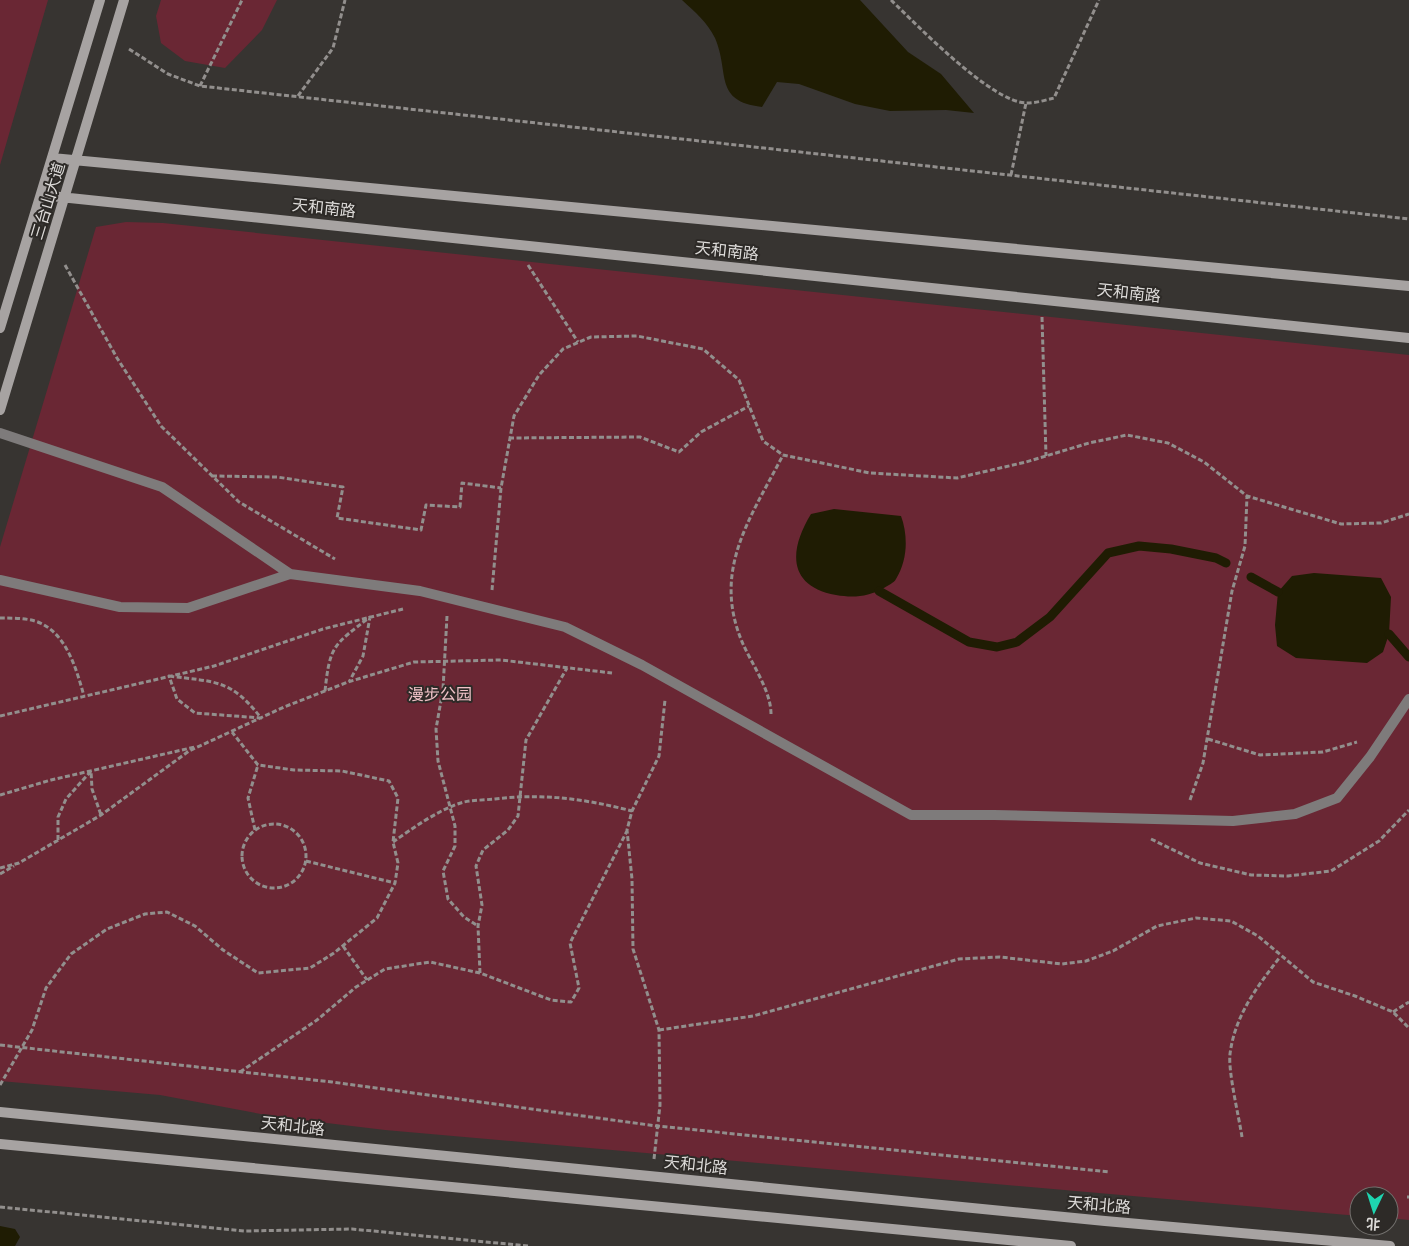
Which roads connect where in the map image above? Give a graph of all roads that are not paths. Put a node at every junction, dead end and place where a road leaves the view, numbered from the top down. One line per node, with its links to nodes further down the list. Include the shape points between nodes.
1 (100, 0): 3 (street, 三台山大道)
2 (124, 0): 4 (street, 三台山大道)
3 (52, 158): 4 (street, 天和南路); 5 (street, 三台山大道)
4 (76, 160): 6 (street, 三台山大道); 7 (street, 天和南路)
5 (41, 195): 6 (street, 天和南路); 8 (street, 三台山大道)
6 (66, 196): 9 (street, 天和南路); 10 (street, 三台山大道)
7 (1409, 286)
8 (0, 328)
9 (1409, 338)
10 (0, 410)
11 (0, 433): 12 (street, via 162,487)
12 (290, 574): 13 (street, via 188,608 120,607); 14 (street, via 420,591 564,627 667,679 911,815 1233,822 1295,814 1336,798 1370,757)
13 (0, 580)
14 (1409, 699)
15 (0, 1112): 18 (street, 天和北路)
16 (0, 1144): 17 (street)
17 (1071, 1246)
18 (1390, 1246)

